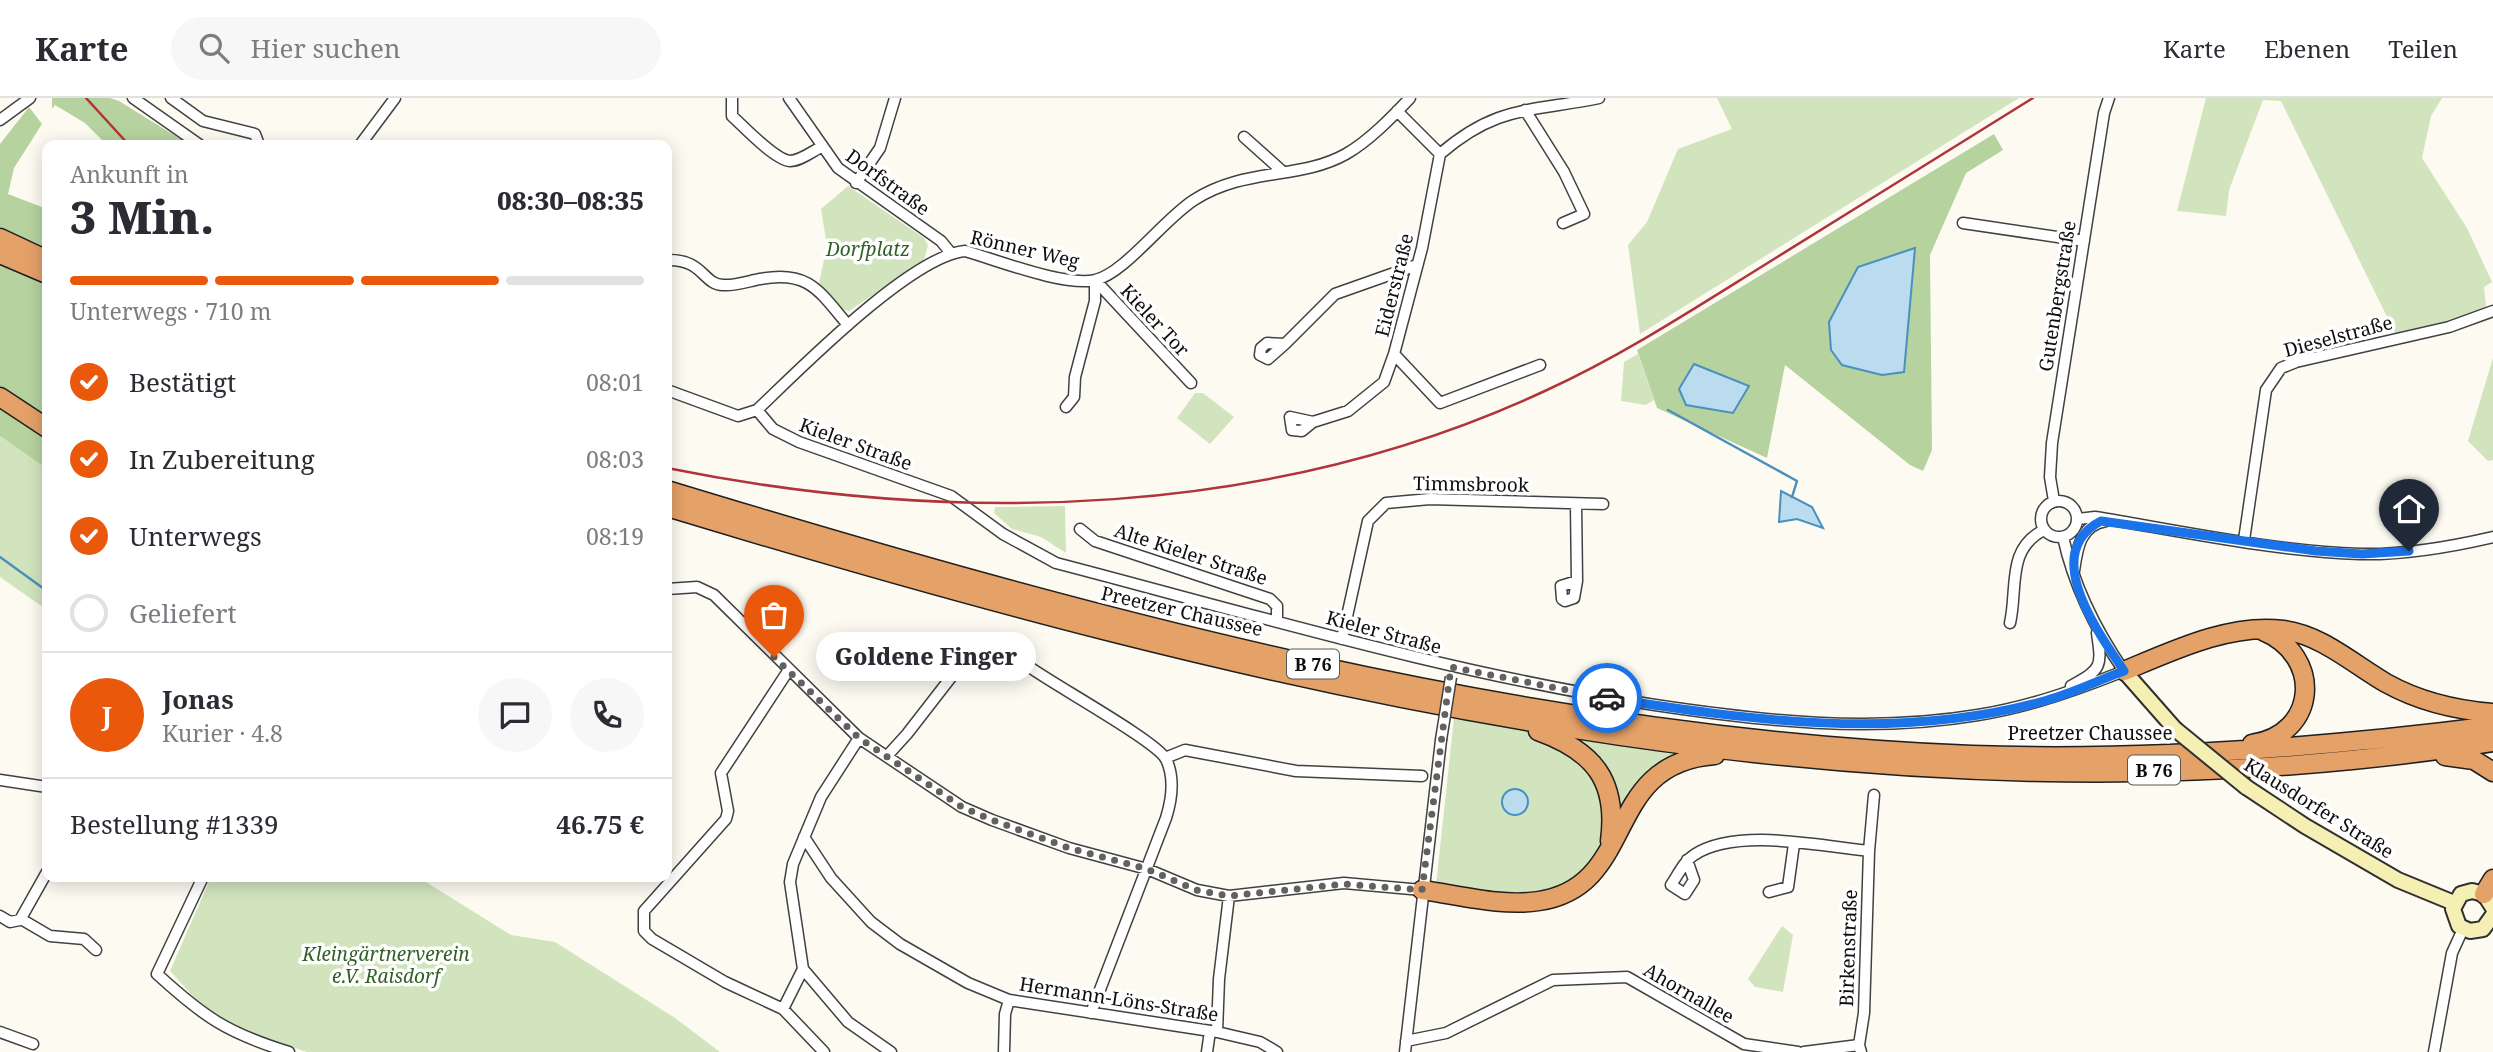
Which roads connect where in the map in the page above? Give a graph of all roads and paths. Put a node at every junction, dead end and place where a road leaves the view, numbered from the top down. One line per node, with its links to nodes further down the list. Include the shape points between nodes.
1 (30, 98): 13 (street)
2 (133, 98): 15 (street)
3 (171, 98): 16 (street, via 203,121 255,134)
4 (395, 98): 17 (street)
5 (732, 98): 18 (street, via 733,116 788,161)
6 (789, 98): 18 (street, Dorfstraße)
7 (895, 98): 21 (street, via 880,148)
8 (1410, 98): 12 (street, Rönner Weg)
9 (1599, 98): 11 (street)
10 (2109, 98): 25 (street, Gutenbergstraße)
11 (1525, 110): 19 (street, via 1478,124); 22 (street, via 1584,214)
12 (1397, 111): 19 (street); 20 (street, Rönner Weg, via 1346,154)
13 (0, 120)
14 (1244, 138): 20 (street)
15 (193, 140)
16 (257, 140)
17 (364, 140)
18 (821, 147): 21 (street, Dorfstraße)
19 (1440, 153): 30 (street, Eiderstraße)
20 (1282, 171): 32 (street, Rönner Weg, via 1239,179 1196,198 1173,214 1119,268)
21 (856, 183): 26 (street, Dorfstraße, via 942,241)
22 (1563, 223)
23 (1963, 223): 25 (street)
24 (0, 239): 28 (highway)
25 (2084, 241): 46 (street, Gutenbergstraße, via 2052,443)
26 (950, 252): 32 (street, Rönner Weg, via 965,251 1074,282); 34 (street, Rönner Weg)
27 (0, 254): 31 (highway)
28 (42, 258)
29 (672, 260): 34 (street, via 695,265 724,286 782,275 802,278 816,287)
30 (1417, 265): 35 (street, via 1335,295); 36 (street, Eiderstraße)
31 (42, 272)
32 (1096, 280): 38 (street, Kieler Tor); 41 (street, via 1095,301 1074,377 1074,397)
33 (2493, 311): 56 (street, Dieselstraße, via 2449,327 2281,368 2266,390)
34 (848, 325): 42 (street, Rönner Weg)
35 (1285, 344)
36 (1394, 354): 37 (street, Eiderstraße, via 1440,403); 43 (street, via 1384,383 1348,411)
37 (1540, 365)
38 (1191, 383)
39 (672, 392): 42 (street, via 738,416)
40 (0, 397): 44 (highway)
41 (1066, 407)
42 (757, 411): 60 (street, Kieler Straße, via 773,429 799,442 951,496 1003,534 1056,563)
43 (1313, 422)
44 (42, 425)
45 (672, 492): 76 (highway, Preetzer Chaussee / B 76, via 1184,635 1492,701 1714,734 1875,750 2091,757)
46 (2054, 501): 50 (street, via 2073,506); 53 (street, via 2041,516)
47 (1576, 504): 48 (street, Timmsbrook); 58 (street); 64 (street, Timmsbrook, via 1438,499 1386,503 1368,522)
48 (1603, 504)
49 (672, 507): 72 (highway, Preetzer Chaussee / B 76, via 1028,611 1291,676)
50 (2078, 519): 51 (street); 54 (street, via 2074,531)
51 (2111, 520): 56 (street); 57 (street, via 2101,521 2079,541)
52 (1080, 529): 60 (street, Alte Kieler Straße, via 1095,541 1270,599 1277,606)
53 (2044, 530): 54 (street); 61 (street, via 2022,546)
54 (2063, 537): 57 (street, Klausdorfer Straße)
55 (2493, 537): 56 (street, via 2362,554)
56 (2244, 540)
57 (2073, 575): 62 (street, Klausdorfer Straße)
58 (1577, 581)
59 (672, 589): 67 (street, via 697,587 714,595)
60 (1277, 621): 64 (street, Kieler Straße)
61 (2010, 623)
62 (2096, 629): 68 (street, Klausdorfer Straße); 70 (street, Klausdorfer Straße, via 2100,663 2096,673)
63 (2260, 630): 68 (highway, via 2213,638); 71 (highway, via 2281,629 2313,638 2414,697); 76 (highway, B 76, via 2276,636 2297,656 2306,685 2302,707 2290,726 2265,742)
64 (1342, 639): 69 (street, Kieler Straße)
65 (959, 667): 79 (street)
66 (1031, 668): 80 (street)
67 (788, 671): 74 (street); 92 (street, via 721,773 726,819)
68 (2124, 671): 70 (street, Kieler Straße); 100 (street, Klausdorfer Straße, bridge, via 2175,729 2246,787 2398,880)
69 (1451, 672): 70 (street, Kieler Straße, via 1753,720 1825,724 1953,719); 96 (street, bridge)
70 (2043, 702)
71 (2493, 713)
72 (1517, 720): 77 (highway, Preetzer Chaussee / B 76); 88 (highway, B 76, via 1560,739 1595,765 1612,803)
73 (2493, 726): 76 (highway, Preetzer Chaussee / B 76)
74 (859, 738): 79 (street); 86 (street, via 821,797)
75 (2493, 742): 78 (highway, Preetzer Chaussee / B 76)
76 (2220, 752)
77 (1743, 753): 78 (highway, Preetzer Chaussee / B 76, via 1940,768 2079,772 2240,767); 88 (highway, B 76, via 1693,758 1663,769 1640,792)
78 (2420, 753): 81 (highway, B 76, via 2458,756)
79 (887, 756): 91 (street, via 962,807 1069,848)
80 (1166, 758): 82 (street, via 1185,751 1296,771); 91 (street, via 1172,800)
81 (2493, 772)
82 (1422, 776)
83 (0, 780): 84 (street)
84 (42, 786)
85 (1874, 795): 89 (street, Birkenstraße)
86 (804, 837): 106 (street, via 790,882); 107 (street, Hermann-Löns-Straße, via 847,897 900,944 968,983)
87 (1794, 844): 89 (street); 90 (street, via 1745,840); 97 (street, via 1788,887)
88 (1609, 849): 96 (highway, B 76, via 1583,883 1540,901)
89 (1869, 851): 114 (street, Birkenstraße)
90 (1687, 860)
91 (1147, 869): 99 (street, via 1196,890); 109 (street)
92 (672, 880)
93 (42, 881): 102 (street)
94 (201, 882): 116 (street, via 157,974 208,1018 250,1040)
95 (670, 882): 108 (street, via 644,911 644,932 725,982)
96 (1422, 890): 99 (street, via 1344,884); 113 (street)
97 (1769, 892)
98 (2490, 894): 100 (street, via 2467,892)
99 (1229, 896): 111 (street)
100 (2454, 903): 104 (street, via 2455,921)
101 (0, 916): 102 (street, via 10,922)
102 (20, 919): 105 (street, via 50,936 84,939)
103 (2491, 923): 104 (street, via 2476,931)
104 (2463, 929): 124 (street, via 2452,953)
105 (96, 950)
106 (803, 969): 108 (street); 118 (street, via 848,1023)
107 (1009, 1000): 109 (street, Hermann-Löns-Straße); 119 (street)
108 (783, 1009): 117 (street)
109 (1091, 1013): 111 (street, Hermann-Löns-Straße)
110 (0, 1032): 112 (street)
111 (1214, 1032): 120 (street); 121 (street, Hermann-Löns-Straße, via 1259,1042)
112 (33, 1044)
113 (1406, 1046): 115 (street, Ahornallee, via 1446,1033 1553,980 1627,977 1744,1044)
114 (1860, 1049): 123 (street)
115 (1777, 1051): 122 (street, Ahornallee)
116 (289, 1052)
117 (824, 1052)
118 (891, 1052)
119 (1004, 1052)
120 (1207, 1052)
121 (1277, 1052)
122 (1798, 1052)
123 (1804, 1052)
124 (2434, 1052)

